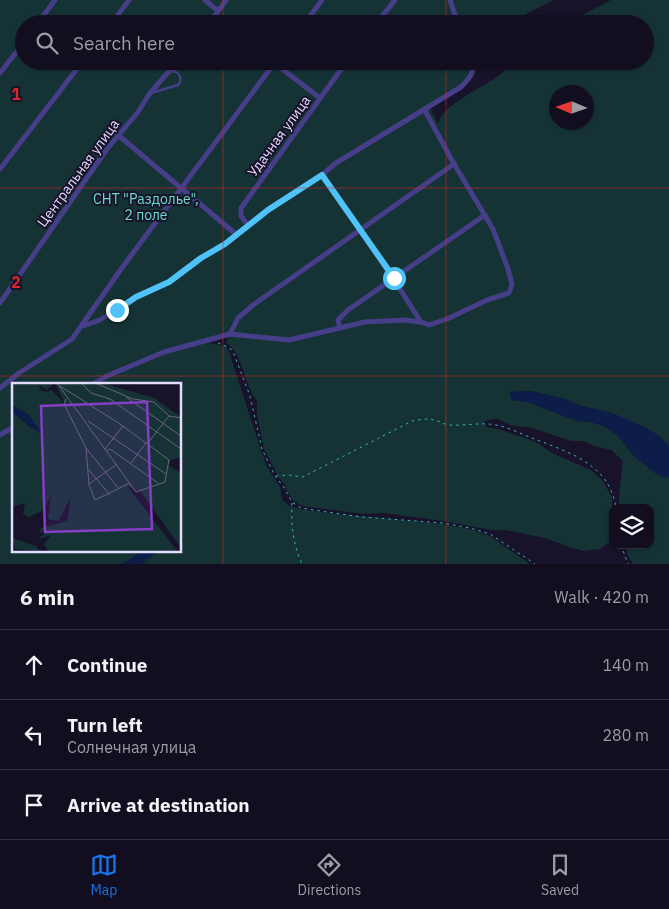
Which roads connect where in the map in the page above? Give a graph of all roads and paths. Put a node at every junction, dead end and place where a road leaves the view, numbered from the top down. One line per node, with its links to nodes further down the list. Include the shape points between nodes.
1 (55, 0): 9 (street)
2 (129, 0): 10 (street)
3 (204, 0): 8 (street)
4 (226, 0): 8 (street)
5 (322, 0): 11 (street)
6 (395, 0): 12 (street)
7 (450, 0): 13 (street)
8 (217, 13)
9 (44, 15)
10 (118, 15)
11 (311, 15)
12 (383, 15)
13 (455, 15)
14 (15, 54): 21 (street)
15 (76, 70): 28 (street)
16 (169, 70): 22 (street, Центральная улица)
17 (268, 70): 30 (street)
18 (284, 70): 24 (street)
19 (340, 70): 24 (street, Удачная улица)
20 (474, 70): 25 (street, via 461,86)
21 (0, 73)
22 (166, 73): 23 (street, Центральная улица); 23 (lane, via 178,73 181,78 178,85)
23 (150, 93): 26 (street, Центральная улица)
24 (320, 98): 32 (street, Удачная улица, via 240,208 240,216)
25 (424, 109): 27 (street); 29 (street)
26 (118, 135): 30 (street); 36 (street, Центральная улица)
27 (454, 164): 31 (street); 33 (street)
28 (0, 169)
29 (322, 175): 32 (street); 33 (street)
30 (182, 189): 34 (street); 38 (street, via 100,298)
31 (485, 215): 35 (street); 37 (street, via 508,269 512,284 509,293 436,324)
32 (248, 225): 34 (street)
33 (360, 229): 35 (street); 40 (street, via 252,305 238,318)
34 (237, 235): 38 (street, via 169,282)
35 (394, 278): 37 (street); 39 (street, via 348,310 338,320)
36 (0, 303)
37 (421, 322): 39 (street, via 384,320)
38 (83, 326): 43 (street, via 72,339)
39 (340, 328): 40 (street, via 290,340)
40 (230, 334): 41 (street)
41 (208, 341): 42 (street, via 164,352); 46 (path, via 224,344 234,354 250,396 262,449)
42 (95, 383)
43 (0, 388)
44 (12, 428): 45 (street)
45 (0, 435)
46 (275, 476): 47 (path); 48 (path, via 303,477 412,421 428,419 465,426 498,425 572,453 607,481)
47 (292, 502): 50 (path, via 295,549); 51 (path, via 302,508 336,513 470,528 490,534)
48 (615, 504)
49 (622, 549): 52 (path)
50 (302, 564)
51 (535, 564)
52 (628, 564)

